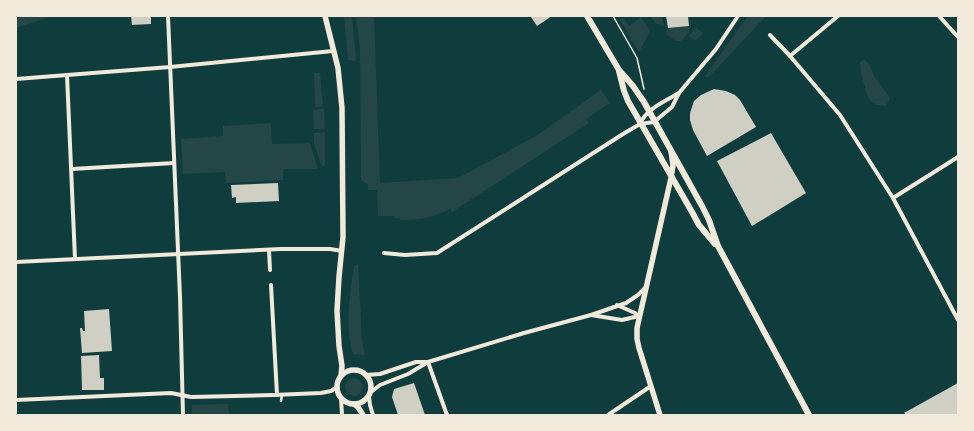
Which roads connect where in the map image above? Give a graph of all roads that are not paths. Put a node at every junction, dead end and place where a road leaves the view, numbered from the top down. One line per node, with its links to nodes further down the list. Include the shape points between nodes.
1 (168, 16): 11 (street)
2 (324, 16): 9 (street)
3 (587, 16): 12 (main road)
4 (738, 16): 15 (street, via 716,49)
5 (838, 16): 10 (street)
6 (939, 16): 8 (street)
7 (770, 35): 10 (street)
8 (958, 38)
9 (334, 51): 11 (street); 27 (street, via 342,108)
10 (790, 56): 24 (street, via 840,115)
11 (170, 67): 13 (street); 21 (street)
12 (619, 70): 16 (main road, via 633,86); 18 (main road, via 624,91)
13 (67, 75): 14 (street); 22 (street)
14 (16, 79)
15 (679, 93): 16 (street); 17 (street, via 672,107)
16 (648, 111): 17 (main road); 18 (street)
17 (654, 122): 18 (street); 19 (main road)
18 (640, 124): 23 (main road); 28 (street, via 437,253)
19 (671, 151): 23 (street); 25 (main road, via 707,216)
20 (958, 157): 24 (street)
21 (174, 163): 22 (street); 29 (street)
22 (72, 169): 30 (street)
23 (671, 178): 25 (main road, via 700,225); 34 (street)
24 (893, 198): 38 (street)
25 (718, 246): 58 (main road)
26 (269, 250): 27 (street); 29 (street); 32 (street)
27 (342, 250): 40 (street, via 337,311)
28 (384, 253)
29 (178, 254): 30 (street); 45 (street)
30 (75, 259): 31 (street)
31 (16, 262)
32 (270, 270)
33 (271, 285): 46 (street)
34 (646, 287): 35 (street, via 632,299); 37 (street)
35 (617, 305): 36 (street); 37 (street)
36 (590, 315): 37 (street, via 622,320); 39 (street)
37 (639, 316): 42 (street, via 637,338)
38 (958, 320)
39 (428, 362): 41 (street, via 416,362 380,374); 44 (street, via 408,374 380,385); 55 (street)
40 (341, 375): 41 (street, via 354,370); 43 (street)
41 (366, 375): 44 (street, via 371,385)
42 (651, 386): 56 (street); 57 (street)
43 (337, 387): 46 (street, via 321,394); 47 (street)
44 (370, 394): 50 (street, via 363,402); 54 (street, via 370,405)
45 (182, 395): 46 (street); 48 (street, via 171,393); 51 (street)
46 (279, 395): 49 (lane)
47 (341, 398): 50 (street); 52 (street)
48 (16, 400)
49 (281, 401)
50 (354, 404): 53 (street)
51 (183, 415)
52 (342, 415)
53 (363, 415)
54 (374, 415)
55 (447, 415)
56 (608, 415)
57 (660, 415)
58 (810, 415)

